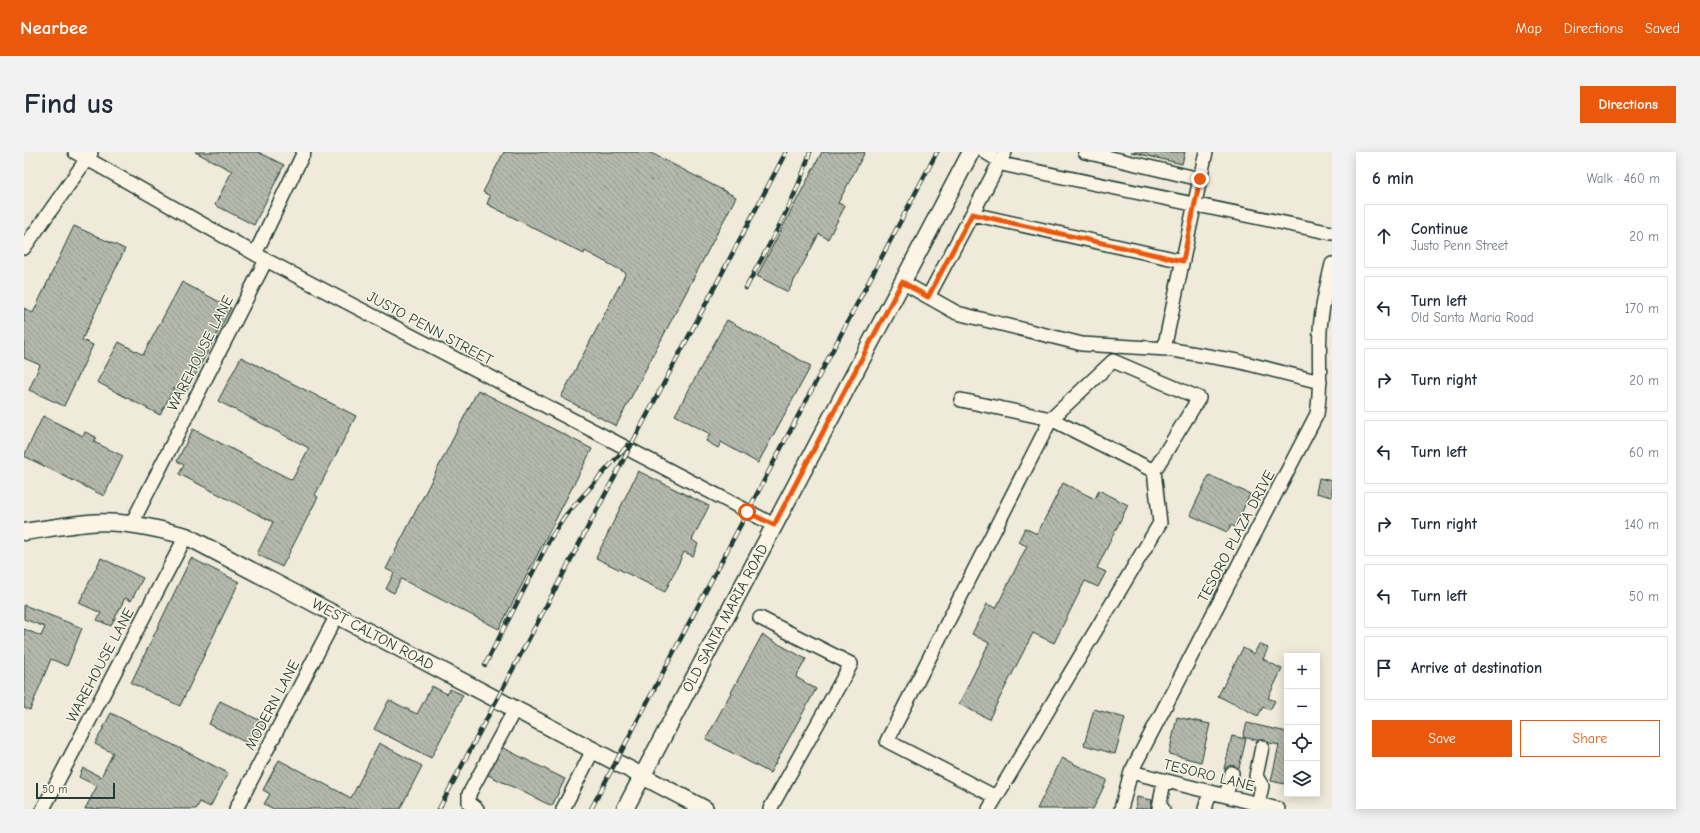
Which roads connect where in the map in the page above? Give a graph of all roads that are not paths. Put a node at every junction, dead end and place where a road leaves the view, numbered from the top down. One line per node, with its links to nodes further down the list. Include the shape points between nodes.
1 (75, 152): 7 (street, JUSTO PENN STREET)
2 (304, 152): 14 (street, WAREHOUSE LANE)
3 (971, 152): 17 (main road, OLD SANTA MARIA ROAD)
4 (984, 152): 8 (street)
5 (1086, 152): 9 (street)
6 (1206, 152): 9 (street)
7 (89, 156): 13 (street); 14 (street, JUSTO PENN STREET)
8 (1003, 156): 10 (street, via 1006,165); 11 (street)
9 (1200, 179): 10 (street)
10 (1195, 204): 12 (street); 15 (street)
11 (972, 214): 15 (street); 18 (street)
12 (1332, 233)
13 (24, 248)
14 (260, 257): 24 (street, WAREHOUSE LANE); 25 (street, JUSTO PENN STREET)
15 (1183, 261): 19 (street)
16 (1332, 264): 20 (street, TESORO PLAZA DRIVE, via 1323,302 1320,330)
17 (902, 282): 18 (street); 25 (main road, OLD SANTA MARIA ROAD)
18 (928, 297): 19 (street, via 957,313 1082,344)
19 (1164, 349): 20 (street)
20 (1324, 378): 33 (street, TESORO PLAZA DRIVE, via 1317,414 1310,429)
21 (961, 400): 22 (street)
22 (1051, 419): 23 (street); 23 (street, via 1113,361 1199,398); 39 (street, via 887,741)
23 (1154, 471): 39 (street, via 1160,523)
24 (131, 525): 26 (main road, WEST CALTON ROAD, via 89,523); 27 (main road, WEST CALTON ROAD)
25 (774, 525): 35 (main road, OLD SANTA MARIA ROAD)
26 (24, 532)
27 (186, 536): 28 (main road, WEST CALTON ROAD); 41 (street, WAREHOUSE LANE)
28 (337, 615): 30 (main road, WEST CALTON ROAD); 42 (street, MODERN LANE)
29 (760, 618): 47 (street, via 851,664)
30 (515, 709): 32 (main road, WEST CALTON ROAD); 43 (street, via 469,794 469,803)
31 (1262, 747): 40 (street, via 1256,776 1262,786)
32 (593, 750): 35 (main road, WEST CALTON ROAD); 44 (street)
33 (1131, 772): 36 (street, TESORO LANE); 49 (street, TESORO PLAZA DRIVE)
34 (1232, 773): 38 (street)
35 (642, 776): 45 (main road, OLD SANTA MARIA ROAD); 46 (main road, WEST CALTON ROAD)
36 (1164, 781): 37 (street, TESORO LANE); 50 (street, via 1159,808)
37 (1210, 792): 38 (street, TESORO LANE); 51 (street)
38 (1226, 796): 40 (street, TESORO LANE)
39 (996, 797): 48 (street)
40 (1258, 804): 52 (street, TESORO LANE)
41 (43, 809)
42 (236, 809)
43 (477, 809)
44 (563, 809)
45 (624, 809)
46 (705, 809)
47 (770, 809)
48 (989, 809)
49 (1121, 809)
50 (1163, 809)
51 (1206, 809)
52 (1278, 809)

